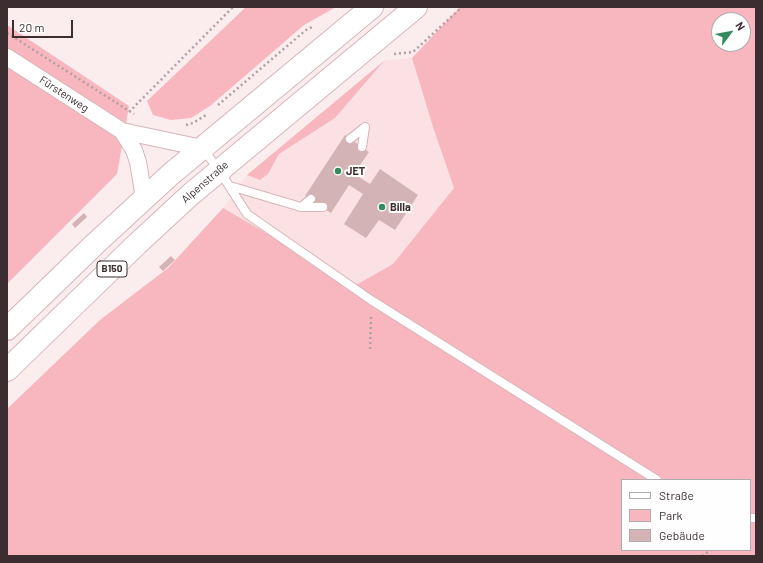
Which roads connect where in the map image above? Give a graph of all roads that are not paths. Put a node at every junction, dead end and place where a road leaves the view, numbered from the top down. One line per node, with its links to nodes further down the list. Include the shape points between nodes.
1 (372, 7): 7 (main road, B150)
2 (416, 7): 8 (main road, Alpenstraße / B150)
3 (7, 57): 4 (street, Fürstenweg)
4 (118, 129): 7 (street, Fürstenweg); 9 (street, Fürstenweg, via 134,150)
5 (350, 139): 6 (lane, via 365,127)
6 (362, 147)
7 (202, 148): 8 (lane); 9 (main road, B150)
8 (224, 178): 11 (lane); 14 (main road, Alpenstraße / B150, via 143,238); 15 (lane, via 247,214 371,300)
9 (144, 198): 13 (main road, B150)
10 (311, 200): 11 (lane)
11 (301, 207): 12 (lane)
12 (323, 207)
13 (7, 329)
14 (7, 370)
15 (655, 479)

